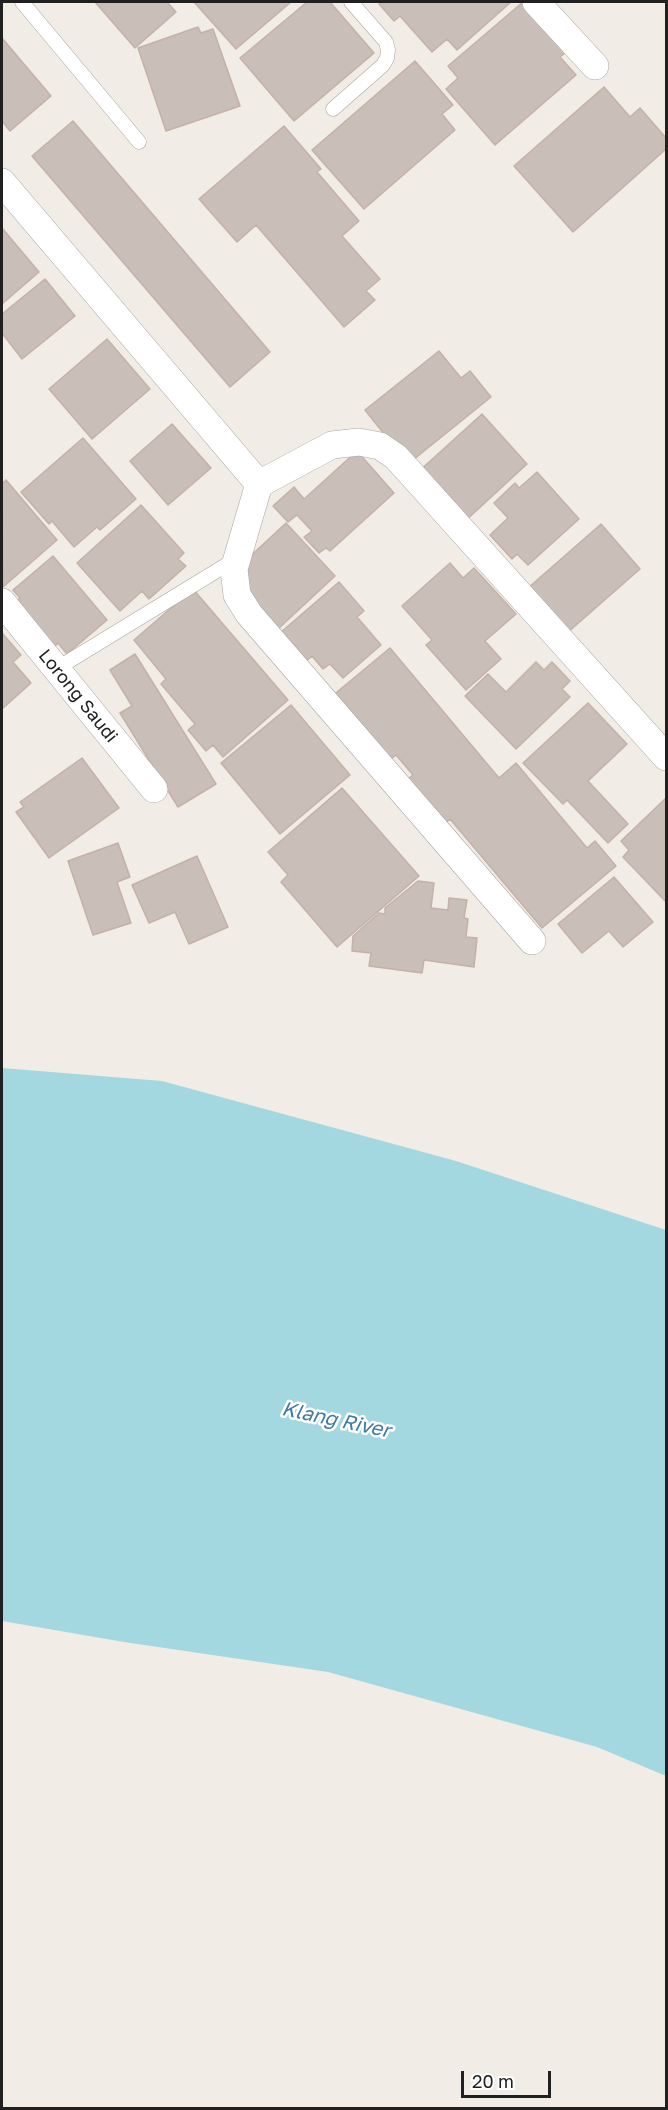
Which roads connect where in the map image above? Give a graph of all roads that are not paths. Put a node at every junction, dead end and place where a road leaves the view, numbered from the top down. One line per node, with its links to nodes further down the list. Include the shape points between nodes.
1 (22, 2): 6 (lane)
2 (351, 2): 5 (lane, via 386,42 387,58)
3 (536, 2): 4 (street)
4 (595, 66)
5 (333, 109)
6 (139, 142)
7 (2, 182): 8 (street)
8 (259, 484): 9 (street); 12 (street, via 332,445 359,442 380,446 396,457)
9 (237, 558): 11 (lane); 14 (street, via 237,595 249,614)
10 (2, 602): 11 (street, Lorong Saudi)
11 (56, 669): 13 (street, Lorong Saudi)
12 (666, 757)
13 (154, 789)
14 (532, 941)

